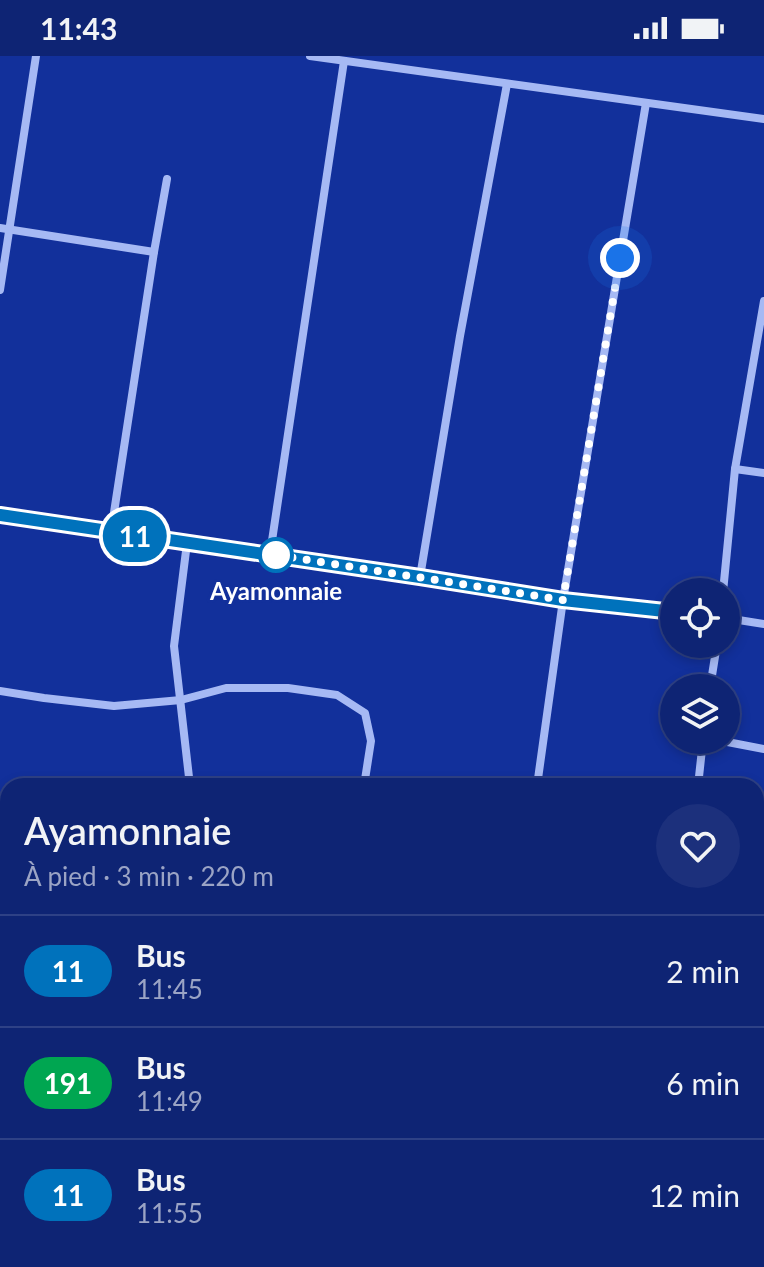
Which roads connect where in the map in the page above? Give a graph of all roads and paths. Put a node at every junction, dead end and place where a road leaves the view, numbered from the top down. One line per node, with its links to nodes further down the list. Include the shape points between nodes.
1 (36, 56): 8 (street)
2 (310, 56): 3 (street)
3 (344, 61): 4 (street); 17 (street)
4 (507, 84): 5 (street); 18 (street)
5 (646, 103): 6 (street); 20 (street)
6 (764, 119)
7 (167, 179): 9 (street)
8 (4, 228): 9 (street); 10 (street)
9 (154, 252): 15 (street)
10 (0, 290)
11 (764, 301): 12 (street)
12 (735, 469): 13 (street); 19 (street)
13 (764, 473)
14 (0, 515): 15 (street)
15 (111, 532): 16 (street)
16 (187, 543): 17 (street); 25 (street, via 174,646)
17 (270, 554): 18 (street)
18 (420, 577): 20 (street)
19 (724, 578)
20 (563, 600): 21 (street); 31 (street)
21 (660, 610)
22 (740, 620): 23 (street)
23 (764, 624)
24 (0, 691): 25 (street, via 114,706)
25 (181, 700): 29 (street); 30 (street, via 226,688 337,695 365,713 371,741)
26 (740, 744): 27 (street)
27 (764, 749)
28 (701, 754): 32 (street)
29 (189, 778)
30 (365, 778)
31 (538, 778)
32 (699, 778)

